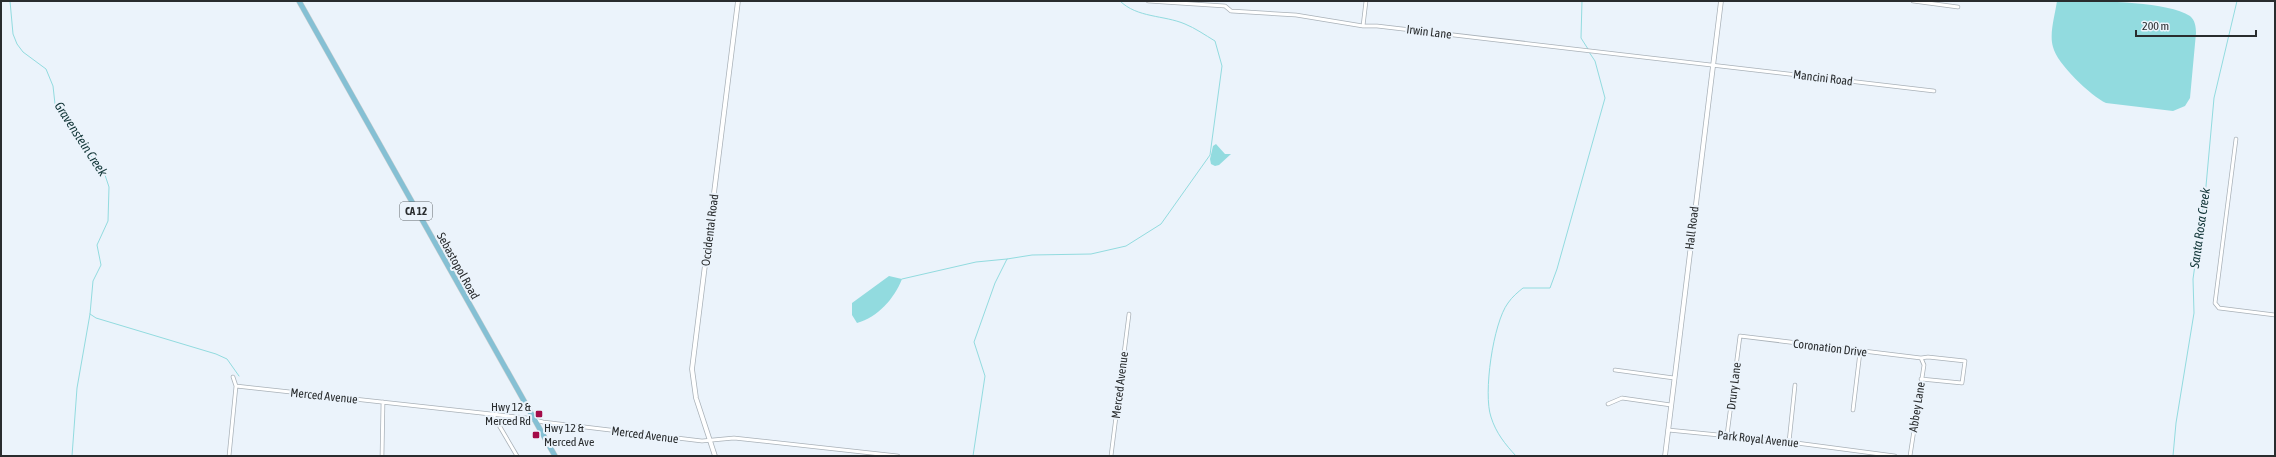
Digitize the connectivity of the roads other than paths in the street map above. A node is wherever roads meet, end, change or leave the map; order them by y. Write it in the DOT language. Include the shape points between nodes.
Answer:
graph roads {
  1 [pos="299,1"];
  2 [pos="738,1"];
  3 [pos="1148,1"];
  4 [pos="1366,1"];
  5 [pos="1721,1"];
  6 [pos="1913,1"];
  7 [pos="1958,6"];
  8 [pos="1363,26"];
  9 [pos="1712,65"];
  10 [pos="1934,91"];
  11 [pos="2236,139"];
  12 [pos="1129,314"];
  13 [pos="2275,315"];
  14 [pos="1740,336"];
  15 [pos="1860,352"];
  16 [pos="1921,358"];
  17 [pos="1615,370"];
  18 [pos="233,377"];
  19 [pos="1674,378"];
  20 [pos="1921,379"];
  21 [pos="1795,385"];
  22 [pos="236,386"];
  23 [pos="383,402"];
  24 [pos="1608,404"];
  25 [pos="1671,405"];
  26 [pos="1853,410"];
  27 [pos="493,415"];
  28 [pos="535,420"];
  29 [pos="1668,430"];
  30 [pos="1727,435"];
  31 [pos="710,441"];
  32 [pos="1789,442"];
  33 [pos="229,456"];
  34 [pos="382,456"];
  35 [pos="517,456"];
  36 [pos="555,456"];
  37 [pos="715,456"];
  38 [pos="898,456"];
  39 [pos="1111,456"];
  40 [pos="1665,456"];
  41 [pos="1895,456"];
  42 [pos="1910,456"];
  1 -- 28 [label="main road, Sebastopol Road / CA 12"];
  2 -- 31 [label="street, Occidental Road" via="693,364 696,398"];
  3 -- 8 [label="street, Irwin Lane" via="1224,6 1232,11 1296,15"];
  4 -- 8 [label="street"];
  5 -- 9 [label="street, Hall Road"];
  6 -- 7 [label="street"];
  8 -- 9 [label="street, Irwin Lane"];
  9 -- 10 [label="street, Mancini Road"];
  9 -- 19 [label="street, Hall Road"];
  11 -- 13 [label="street" via="2215,303 2219,308"];
  12 -- 39 [label="street, Merced Avenue"];
  14 -- 15 [label="street, Coronation Drive"];
  14 -- 30 [label="street, Drury Lane"];
  15 -- 16 [label="street, Coronation Drive"];
  15 -- 26 [label="street"];
  16 -- 20 [label="street, Abbey Lane" via="1924,365"];
  16 -- 20 [label="street, Coronation Drive" via="1928,356 1965,361 1962,383"];
  17 -- 19 [label="street"];
  18 -- 22 [label="street"];
  19 -- 25 [label="street, Hall Road"];
  20 -- 42 [label="street, Abbey Lane"];
  21 -- 32 [label="street"];
  22 -- 23 [label="street, Merced Avenue"];
  22 -- 33 [label="street"];
  23 -- 27 [label="street, Merced Avenue"];
  23 -- 34 [label="street"];
  24 -- 25 [label="street" via="1622,398"];
  25 -- 29 [label="street, Hall Road"];
  27 -- 28 [label="street, Merced Avenue"];
  27 -- 35 [label="street"];
  28 -- 31 [label="street, Merced Avenue"];
  28 -- 36 [label="main road, Sebastopol Road / CA 12"];
  29 -- 30 [label="street, Park Royal Avenue"];
  29 -- 40 [label="street, Hall Road"];
  30 -- 32 [label="street, Park Royal Avenue"];
  31 -- 37 [label="street, Occidental Road"];
  31 -- 38 [label="street, Merced Avenue" via="735,438"];
  32 -- 41 [label="street, Park Royal Avenue"];
}
